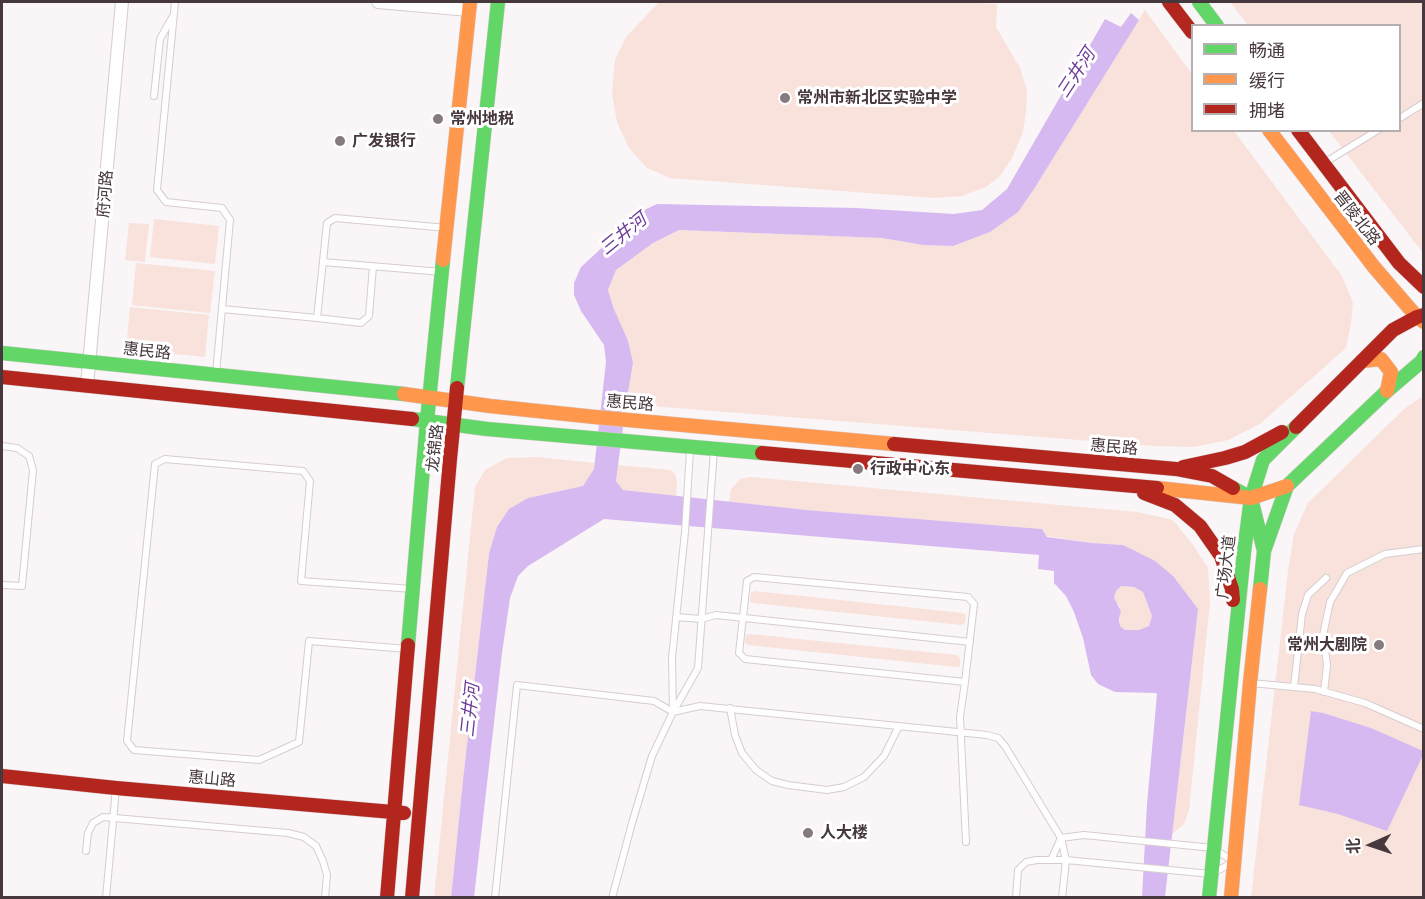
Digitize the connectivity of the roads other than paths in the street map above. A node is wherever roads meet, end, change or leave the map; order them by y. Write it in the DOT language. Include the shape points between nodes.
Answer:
graph roads {
  1 [pos="122,2"];
  2 [pos="175,2"];
  3 [pos="378,2"];
  4 [pos="498,2"];
  5 [pos="1169,2"];
  6 [pos="1199,2"];
  7 [pos="470,6"];
  8 [pos="174,14"];
  9 [pos="1216,24"];
  10 [pos="1191,31"];
  11 [pos="154,96"];
  12 [pos="1424,103"];
  13 [pos="1401,117"];
  14 [pos="1271,132"];
  15 [pos="1299,132"];
  16 [pos="1375,132"];
  17 [pos="1323,164"];
  18 [pos="447,228"];
  19 [pos="322,261"];
  20 [pos="373,266"];
  21 [pos="442,272"];
  22 [pos="1424,286"];
  23 [pos="222,309"];
  24 [pos="317,318"];
  25 [pos="1421,318"];
  26 [pos="2,353"];
  27 [pos="1424,357"];
  28 [pos="1362,361"];
  29 [pos="89,362"];
  30 [pos="216,375"];
  31 [pos="2,377"];
  32 [pos="87,386"];
  33 [pos="1387,391"];
  34 [pos="430,397"];
  35 [pos="456,401"];
  36 [pos="1305,417"];
  37 [pos="427,421"];
  38 [pos="454,425"];
  39 [pos="2,446"];
  40 [pos="690,448"];
  41 [pos="714,450"];
  42 [pos="1176,469"];
  43 [pos="1127,486"];
  44 [pos="1287,486"];
  45 [pos="1251,498"];
  46 [pos="1424,549"];
  47 [pos="1264,551"];
  48 [pos="1326,578"];
  49 [pos="2,585"];
  50 [pos="413,590"];
  51 [pos="676,617"];
  52 [pos="743,618"];
  53 [pos="701,619"];
  54 [pos="1236,623"];
  55 [pos="970,642"];
  56 [pos="408,650"];
  57 [pos="965,682"];
  58 [pos="1250,683"];
  59 [pos="1294,687"];
  60 [pos="1324,692"];
  61 [pos="730,708"];
  62 [pos="673,712"];
  63 [pos="899,726"];
  64 [pos="1424,729"];
  65 [pos="960,732"];
  66 [pos="2,776"];
  67 [pos="116,788"];
  68 [pos="395,812"];
  69 [pos="419,814"];
  70 [pos="114,817"];
  71 [pos="1061,838"];
  72 [pos="966,842"];
  73 [pos="1213,848"];
  74 [pos="86,851"];
  75 [pos="1051,860"];
  76 [pos="1066,860"];
  77 [pos="1234,862"];
  78 [pos="1211,874"];
  79 [pos="106,897"];
  80 [pos="325,897"];
  81 [pos="387,897"];
  82 [pos="412,897"];
  83 [pos="495,897"];
  84 [pos="612,897"];
  85 [pos="1016,897"];
  86 [pos="1062,897"];
  87 [pos="1209,897"];
  88 [pos="1231,897"];
  1 -- 29 [label="street, 府河路"];
  2 -- 8 [label="lane"];
  3 -- 7 [label="street"];
  4 -- 35 [label="street, 龙锦路"];
  5 -- 10 [label="street"];
  6 -- 9 [label="street"];
  7 -- 18 [label="street, 龙锦路"];
  8 -- 11 [label="lane" via="160,39"];
  8 -- 23 [label="lane" via="157,190 166,202 222,208 230,220"];
  12 -- 13 [label="lane"];
  14 -- 25 [label="street, 晋陵北路" via="1374,267"];
  15 -- 17 [label="street, 晋陵北路"];
  16 -- 17 [label="lane"];
  17 -- 22 [label="street, 晋陵北路" via="1399,263"];
  18 -- 19 [label="lane" via="334,218 327,223"];
  18 -- 21 [label="street, 龙锦路"];
  19 -- 20 [label="lane"];
  19 -- 24 [label="lane"];
  20 -- 21 [label="lane"];
  20 -- 24 [label="lane" via="369,316 361,323"];
  21 -- 34 [label="street, 龙锦路"];
  23 -- 24 [label="lane"];
  23 -- 30 [label="lane"];
  25 -- 28 [label="street, 广场大道" via="1393,330"];
  26 -- 29 [label="street, 惠民路"];
  27 -- 33 [label="street"];
  28 -- 33 [label="street" via="1381,359 1391,372"];
  28 -- 36 [label="street, 广场大道"];
  29 -- 30 [label="street, 惠民路"];
  29 -- 32 [label="street, 府河路"];
  30 -- 34 [label="street, 惠民路"];
  31 -- 32 [label="street"];
  32 -- 37 [label="street"];
  33 -- 44 [label="street"];
  34 -- 35 [label="street, 惠民路"];
  34 -- 37 [label="street, 龙锦路"];
  35 -- 38 [label="street, 龙锦路"];
  35 -- 42 [label="street, 惠民路"];
  36 -- 42 [label="street" via="1245,452"];
  36 -- 45 [label="street, 广场大道" via="1263,460"];
  37 -- 38 [label="street"];
  37 -- 50 [label="street, 龙锦路"];
  38 -- 40 [label="street"];
  38 -- 69 [label="street, 龙锦路"];
  39 -- 49 [label="lane" via="17,448 29,456 33,470 22,586"];
  40 -- 41 [label="street"];
  40 -- 51 [label="lane"];
  41 -- 43 [label="street"];
  41 -- 53 [label="lane"];
  42 -- 45 [label="street, 惠民路" via="1212,476"];
  43 -- 45 [label="street"];
  43 -- 54 [label="street" via="1175,505 1200,526 1221,556 1232,589"];
  44 -- 45 [label="street"];
  44 -- 47 [label="street"];
  45 -- 47 [label="street"];
  45 -- 54 [label="street, 广场大道"];
  46 -- 60 [label="lane" via="1385,554 1347,573 1330,603 1323,635 1327,665"];
  47 -- 58 [label="street"];
  48 -- 59 [label="lane" via="1308,595 1302,614"];
  50 -- 56 [label="street, 龙锦路"];
  50 -- 56 [label="lane" via="301,581 310,481 303,471 165,459 155,464 126,741 134,750 259,760 299,742 309,641"];
  51 -- 53 [label="lane"];
  51 -- 62 [label="lane"];
  52 -- 53 [label="lane" via="716,615"];
  52 -- 55 [label="lane"];
  52 -- 55 [label="lane" via="747,581 754,577 968,597 974,604"];
  52 -- 57 [label="lane" via="739,653 745,659"];
  53 -- 62 [label="lane" via="698,668"];
  54 -- 73 [label="street, 广场大道"];
  55 -- 57 [label="lane"];
  56 -- 68 [label="street, 龙锦路"];
  57 -- 65 [label="lane"];
  58 -- 59 [label="lane"];
  58 -- 77 [label="street"];
  59 -- 60 [label="lane"];
  60 -- 64 [label="lane" via="1365,703"];
  61 -- 62 [label="lane" via="700,706"];
  61 -- 63 [label="lane"];
  61 -- 63 [label="lane" via="742,753 756,770 793,786 827,790 864,777 884,756"];
  62 -- 83 [label="lane" via="654,701 517,685"];
  62 -- 84 [label="lane" via="652,756"];
  63 -- 65 [label="lane"];
  65 -- 71 [label="lane" via="998,738"];
  65 -- 72 [label="lane"];
  66 -- 67 [label="street, 惠山路"];
  67 -- 68 [label="street, 惠山路"];
  67 -- 70 [label="lane"];
  68 -- 69 [label="street, 惠山路"];
  68 -- 81 [label="street, 龙锦路"];
  69 -- 82 [label="street, 龙锦路"];
  70 -- 74 [label="lane" via="103,817 93,823"];
  70 -- 79 [label="lane"];
  70 -- 80 [label="lane" via="288,832 304,837 316,846 324,861"];
  71 -- 73 [label="lane" via="1084,835"];
  71 -- 75 [label="lane"];
  71 -- 76 [label="lane"];
  73 -- 77 [label="lane"];
  73 -- 78 [label="street, 广场大道"];
  75 -- 76 [label="lane"];
  75 -- 85 [label="lane" via="1026,862 1018,870"];
  76 -- 78 [label="lane"];
  76 -- 86 [label="lane"];
  77 -- 78 [label="lane"];
  77 -- 88 [label="street"];
  78 -- 87 [label="street, 广场大道"];
}
